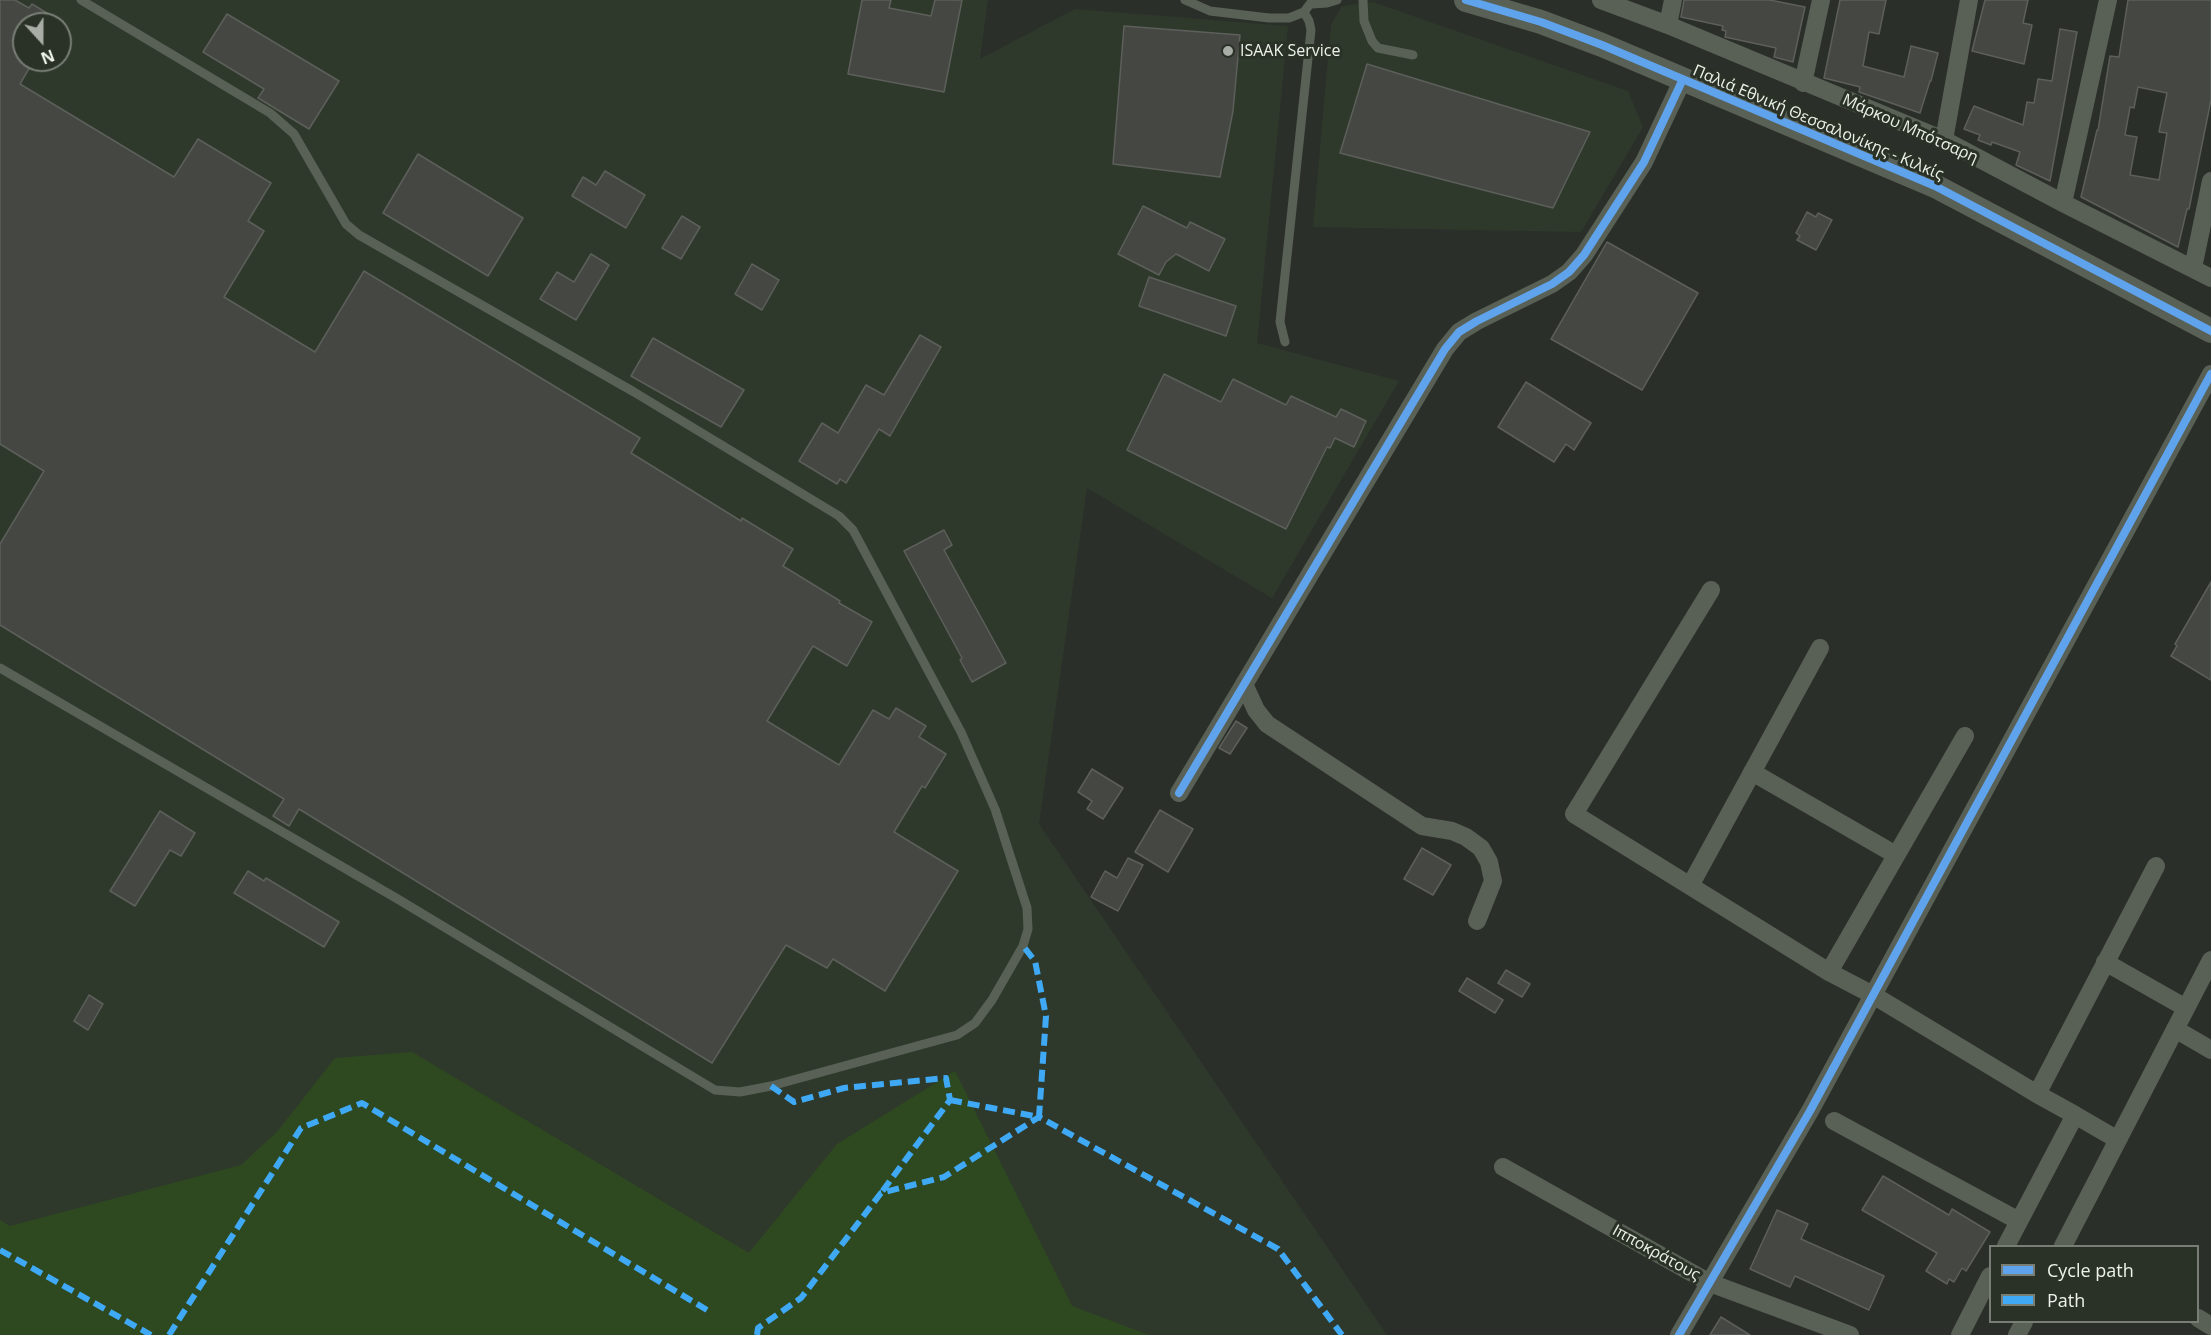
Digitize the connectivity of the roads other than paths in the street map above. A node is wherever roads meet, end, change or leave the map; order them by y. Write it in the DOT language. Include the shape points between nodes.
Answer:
graph roads {
  1 [pos="81,0"];
  2 [pos="1185,0"];
  3 [pos="1337,0"];
  4 [pos="1363,0"];
  5 [pos="1466,0"];
  6 [pos="1601,0"];
  7 [pos="1673,0"];
  8 [pos="1821,0"];
  9 [pos="1970,0"];
  10 [pos="2108,0"];
  11 [pos="1312,2"];
  12 [pos="1304,12"];
  13 [pos="1668,25"];
  14 [pos="1413,55"];
  15 [pos="1683,79"];
  16 [pos="1803,82"];
  17 [pos="1944,140"];
  18 [pos="2211,181"];
  19 [pos="2063,203"];
  20 [pos="2193,268"];
  21 [pos="2211,278"];
  22 [pos="2211,332"];
  23 [pos="1285,342"];
  24 [pos="2211,374"];
  25 [pos="1711,590"];
  26 [pos="1820,648"];
  27 [pos="0,668"];
  28 [pos="1244,684"];
  29 [pos="1965,736"];
  30 [pos="1752,772"];
  31 [pos="1179,793"];
  32 [pos="1896,855"];
  33 [pos="2156,866"];
  34 [pos="1690,886"];
  35 [pos="1477,921"];
  36 [pos="2211,960"];
  37 [pos="2106,962"];
  38 [pos="1829,972"];
  39 [pos="1873,995"];
  40 [pos="2186,1008"];
  41 [pos="2175,1029"];
  42 [pos="2211,1050"];
  43 [pos="2037,1094"];
  44 [pos="2075,1115"];
  45 [pos="1834,1120"];
  46 [pos="2118,1140"];
  47 [pos="1503,1167"];
  48 [pos="2019,1221"];
  49 [pos="2071,1244"];
  50 [pos="2007,1245"];
  51 [pos="1989,1278"];
  52 [pos="1710,1283"];
  53 [pos="1679,1335"];
  54 [pos="1850,1335"];
  55 [pos="1960,1335"];
  1 -- 27 [label="lane" via="270,112 294,134 346,224 359,235 634,392 839,516 853,530 961,732 995,809 1027,908 1028,929 1023,946 992,1000 975,1023 957,1035 771,1086 740,1092 715,1090 396,898"];
  2 -- 12 [label="lane" via="1210,11 1269,18 1289,18"];
  3 -- 11 [label="lane"];
  4 -- 14 [label="lane" via="1364,21 1378,48"];
  5 -- 15 [label="main road, Παλιά Εθνική Θεσσαλονίκης - Κιλκίς" via="1563,30"];
  6 -- 13 [label="street, Μάρκου Μπότσαρη"];
  7 -- 13 [label="street"];
  8 -- 16 [label="street"];
  9 -- 17 [label="street"];
  10 -- 19 [label="street"];
  11 -- 12 [label="lane"];
  12 -- 23 [label="lane" via="1311,30 1280,322"];
  13 -- 16 [label="street, Μάρκου Μπότσαρη"];
  15 -- 22 [label="main road, Παλιά Εθνική Θεσσαλονίκης - Κιλκίς" via="1935,186"];
  15 -- 28 [label="street" via="1644,162 1584,255 1552,284 1459,332 1445,349"];
  16 -- 17 [label="street, Μάρκου Μπότσαρη"];
  17 -- 19 [label="street, Μάρκου Μπότσαρη"];
  18 -- 20 [label="street"];
  19 -- 20 [label="street, Μάρκου Μπότσαρη"];
  20 -- 21 [label="street, Μάρκου Μπότσαρη"];
  24 -- 39 [label="street"];
  25 -- 34 [label="street" via="1574,814"];
  26 -- 30 [label="street"];
  28 -- 31 [label="street"];
  28 -- 35 [label="street" via="1267,724 1422,826 1452,831 1481,848 1490,862 1493,881"];
  29 -- 32 [label="street"];
  30 -- 32 [label="street"];
  30 -- 34 [label="street"];
  32 -- 38 [label="street"];
  33 -- 37 [label="street"];
  34 -- 38 [label="street"];
  36 -- 40 [label="street"];
  37 -- 40 [label="street"];
  37 -- 43 [label="street"];
  38 -- 39 [label="street"];
  39 -- 43 [label="street"];
  39 -- 52 [label="street"];
  40 -- 41 [label="street"];
  41 -- 42 [label="street"];
  41 -- 46 [label="street"];
  43 -- 44 [label="street"];
  44 -- 46 [label="street"];
  44 -- 48 [label="street"];
  45 -- 48 [label="street"];
  46 -- 49 [label="street"];
  47 -- 52 [label="street, Ιπποκράτους"];
  48 -- 50 [label="street"];
  51 -- 55 [label="street"];
  52 -- 53 [label="street"];
  52 -- 54 [label="street, Ιπποκράτους"];
}
